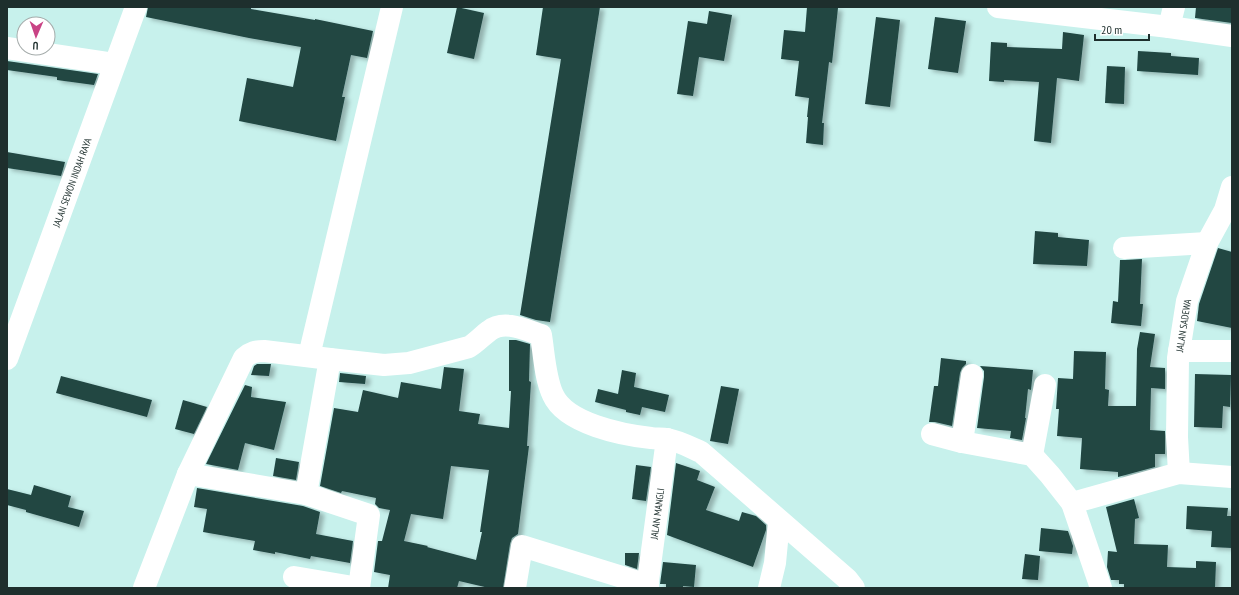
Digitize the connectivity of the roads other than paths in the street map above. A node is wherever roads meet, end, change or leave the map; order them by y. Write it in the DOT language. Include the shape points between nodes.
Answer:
graph roads {
  1 [pos="136,7"];
  2 [pos="392,7"];
  3 [pos="998,7"];
  4 [pos="1032,9"];
  5 [pos="1171,17"];
  6 [pos="1232,36"];
  7 [pos="7,48"];
  8 [pos="114,64"];
  9 [pos="1232,187"];
  10 [pos="1207,243"];
  11 [pos="1124,248"];
  12 [pos="1179,351"];
  13 [pos="1232,351"];
  14 [pos="309,356"];
  15 [pos="7,359"];
  16 [pos="330,359"];
  17 [pos="972,375"];
  18 [pos="1045,385"];
  19 [pos="932,434"];
  20 [pos="667,439"];
  21 [pos="962,442"];
  22 [pos="1032,456"];
  23 [pos="1179,473"];
  24 [pos="188,474"];
  25 [pos="1232,477"];
  26 [pos="306,494"];
  27 [pos="1072,503"];
  28 [pos="779,521"];
  29 [pos="294,577"];
  30 [pos="647,586"];
  31 [pos="144,588"];
  32 [pos="359,588"];
  33 [pos="515,588"];
  34 [pos="769,588"];
  35 [pos="854,588"];
  36 [pos="1101,588"];
  1 -- 8 [label="street, JALAN SEWON INDAH RAYA"];
  2 -- 14 [label="street"];
  3 -- 4 [label="street"];
  4 -- 5 [label="street"];
  5 -- 6 [label="street"];
  7 -- 8 [label="street"];
  8 -- 15 [label="street, JALAN SEWON INDAH RAYA"];
  9 -- 10 [label="street, JALAN SADEWA" via="1225,210"];
  10 -- 11 [label="street"];
  10 -- 12 [label="street, JALAN SADEWA" via="1187,302"];
  12 -- 13 [label="street"];
  12 -- 23 [label="street, JALAN SADEWA"];
  14 -- 16 [label="street"];
  14 -- 24 [label="street" via="256,351 244,358"];
  16 -- 20 [label="street" via="384,364 409,363 475,344 494,328 510,326 542,335 550,384 554,396 564,409 587,424"];
  16 -- 26 [label="street"];
  17 -- 21 [label="street"];
  18 -- 22 [label="street"];
  19 -- 21 [label="street"];
  20 -- 28 [label="street" via="701,452"];
  20 -- 30 [label="street, JALAN MANGLI"];
  21 -- 22 [label="street"];
  22 -- 27 [label="street"];
  23 -- 25 [label="street"];
  23 -- 27 [label="street"];
  24 -- 26 [label="street"];
  24 -- 31 [label="street"];
  26 -- 32 [label="street" via="369,515"];
  27 -- 36 [label="street"];
  28 -- 34 [label="street" via="775,563"];
  28 -- 35 [label="street"];
  29 -- 32 [label="street"];
  30 -- 33 [label="street" via="522,546"];
}
